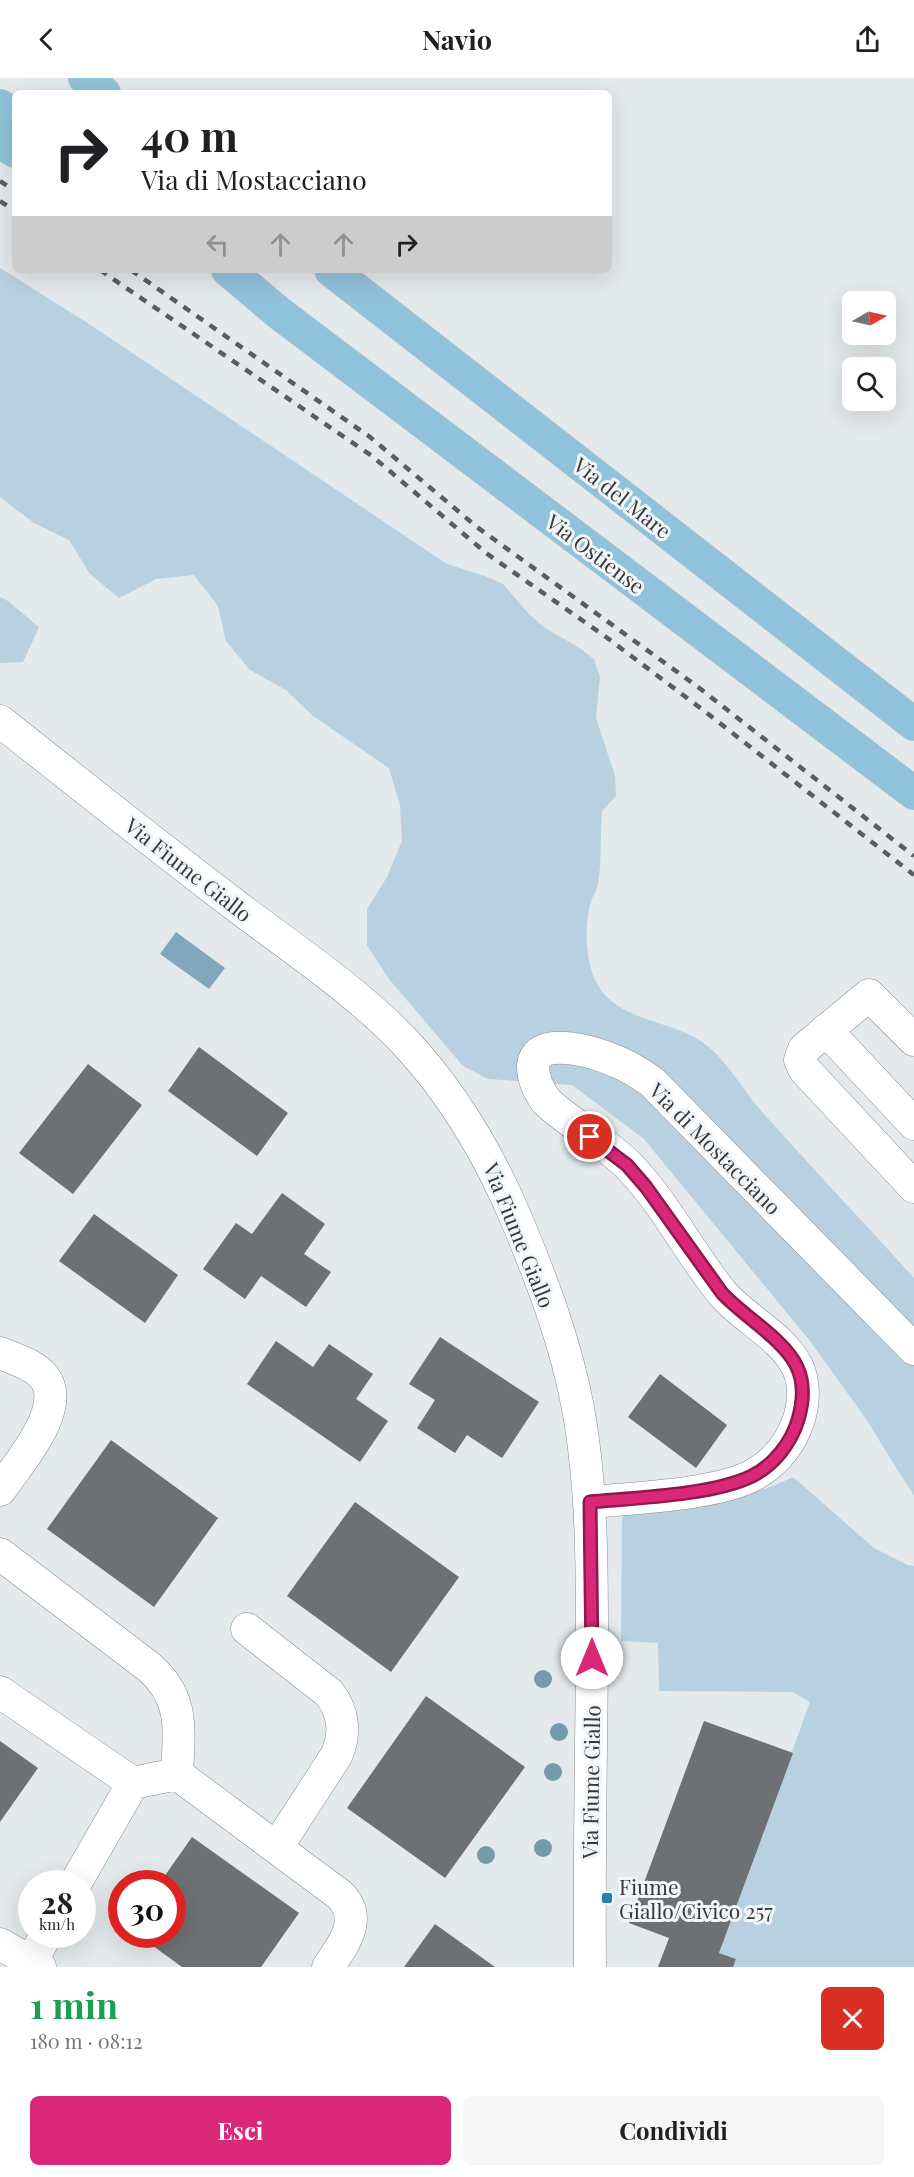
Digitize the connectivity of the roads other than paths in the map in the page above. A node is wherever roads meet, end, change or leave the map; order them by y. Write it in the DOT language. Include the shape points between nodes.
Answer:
graph roads {
  1 [pos="85,78"];
  2 [pos="100,90"];
  3 [pos="208,273"];
  4 [pos="232,273"];
  5 [pos="335,273"];
  6 [pos="279,313"];
  7 [pos="0,722"];
  8 [pos="914,724"];
  9 [pos="914,793"];
  10 [pos="826,1030"];
  11 [pos="914,1040"];
  12 [pos="914,1124"];
  13 [pos="914,1187"];
  14 [pos="914,1349"];
  15 [pos="0,1353"];
  16 [pos="0,1490"];
  17 [pos="590,1502"];
  18 [pos="0,1554"];
  19 [pos="247,1629"];
  20 [pos="0,1692"];
  21 [pos="177,1774"];
  22 [pos="133,1783"];
  23 [pos="277,1847"];
  24 [pos="83,1870"];
  25 [pos="0,1944"];
  26 [pos="41,1948"];
  27 [pos="35,1964"];
  28 [pos="328,1967"];
  29 [pos="590,1967"];
  1 -- 2 [label="main road"];
  3 -- 6 [label="main road, Via Ostiense"];
  4 -- 6 [label="main road, Via Ostiense"];
  5 -- 8 [label="main road, Via del Mare"];
  6 -- 9 [label="main road, Via Ostiense"];
  7 -- 17 [label="street, Via Fiume Giallo" via="360,1001 402,1039 446,1091 494,1167 547,1295 577,1406"];
  10 -- 11 [label="street" via="869,996"];
  10 -- 12 [label="street"];
  10 -- 13 [label="street" via="804,1049 800,1060 804,1069"];
  14 -- 17 [label="street, Via di Mostacciano" via="652,1082 618,1062 590,1052 553,1047 540,1051 533,1070 538,1090 546,1101 627,1165 722,1293 789,1353 803,1390 792,1436 777,1457 753,1475 691,1491"];
  15 -- 16 [label="street" via="39,1372 48,1383 51,1399 45,1423"];
  17 -- 29 [label="street, Via Fiume Giallo"];
  18 -- 21 [label="street" via="161,1679 171,1694 178,1719"];
  19 -- 23 [label="street" via="329,1693 341,1720 342,1742 336,1756"];
  20 -- 22 [label="street"];
  21 -- 22 [label="street"];
  21 -- 23 [label="street"];
  22 -- 24 [label="street"];
  23 -- 28 [label="street" via="340,1895 349,1907 350,1933"];
  25 -- 27 [label="street"];
  26 -- 27 [label="street"];
}
